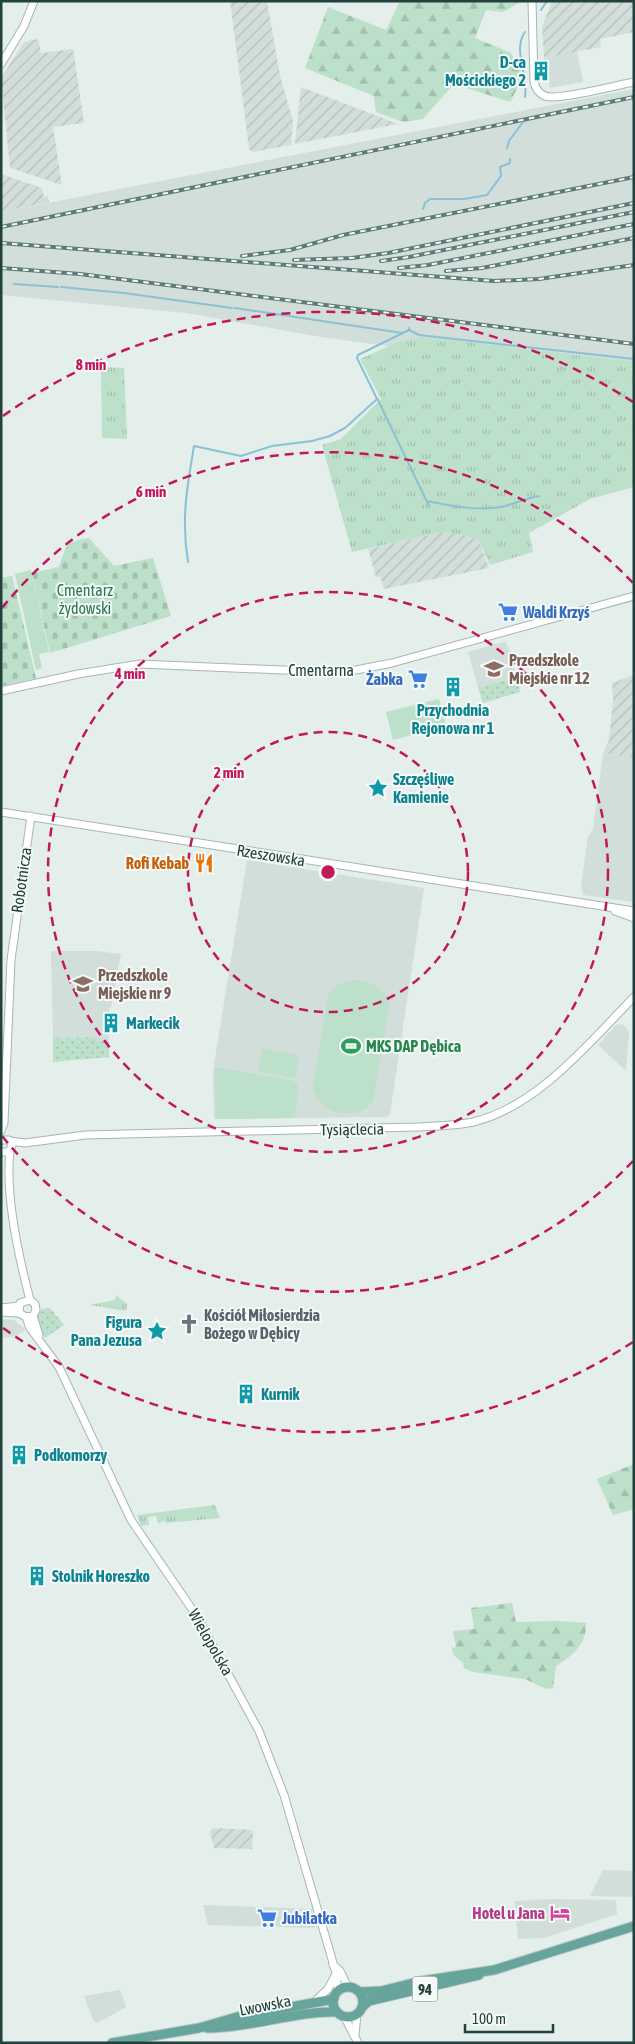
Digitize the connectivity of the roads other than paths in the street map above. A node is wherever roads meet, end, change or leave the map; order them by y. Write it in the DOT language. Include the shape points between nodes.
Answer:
graph roads {
  1 [pos="34,1"];
  2 [pos="532,1"];
  3 [pos="1,64"];
  4 [pos="634,82"];
  5 [pos="634,596"];
  6 [pos="1,691"];
  7 [pos="1,812"];
  8 [pos="31,816"];
  9 [pos="600,906"];
  10 [pos="634,911"];
  11 [pos="634,918"];
  12 [pos="634,997"];
  13 [pos="4,1123"];
  14 [pos="1,1131"];
  15 [pos="7,1140"];
  16 [pos="25,1143"];
  17 [pos="11,1151"];
  18 [pos="1,1153"];
  19 [pos="8,1169"];
  20 [pos="25,1309"];
  21 [pos="1,1310"];
  22 [pos="634,1921"];
  23 [pos="634,1926"];
  24 [pos="614,1931"];
  25 [pos="334,1966"];
  26 [pos="488,1971"];
  27 [pos="336,1973"];
  28 [pos="348,1987"];
  29 [pos="360,1992"];
  30 [pos="336,1995"];
  31 [pos="313,2003"];
  32 [pos="360,2010"];
  33 [pos="341,2014"];
  34 [pos="199,2028"];
  35 [pos="357,2039"];
  36 [pos="112,2043"];
  1 -- 3 [label="street" via="24,26"];
  2 -- 4 [label="street" via="534,81 542,94 556,97"];
  5 -- 6 [label="street, Cmentarna" via="356,670 328,672 140,664"];
  7 -- 8 [label="street, Rzeszowska"];
  8 -- 9 [label="street, Rzeszowska"];
  8 -- 13 [label="street, Robotnicza" via="11,960"];
  9 -- 10 [label="street, Rzeszowska"];
  9 -- 11 [label="street, Rzeszowska"];
  12 -- 16 [label="street, Tysiąclecia" via="535,1093 512,1108 474,1122 451,1126 85,1135"];
  13 -- 14 [label="street, Robotnicza"];
  13 -- 15 [label="street, Robotnicza"];
  15 -- 16 [label="street, Tysiąclecia"];
  15 -- 17 [label="street, Robotnicza"];
  16 -- 17 [label="street, Tysiąclecia"];
  17 -- 18 [label="street"];
  17 -- 19 [label="street"];
  18 -- 19 [label="street"];
  19 -- 20 [label="street"];
  20 -- 21 [label="street"];
  20 -- 25 [label="street, Wielopolska" via="30,1328 59,1367 75,1398 131,1520 196,1615 259,1731 284,1795"];
  22 -- 24 [label="main road, 94"];
  23 -- 24 [label="main road, 94"];
  24 -- 26 [label="main road, 94"];
  25 -- 27 [label="street, Wielopolska"];
  25 -- 28 [label="street, Wielopolska"];
  26 -- 29 [label="main road, 94" via="421,1981 381,1992"];
  26 -- 32 [label="main road, 94" via="469,1979 369,2001"];
  27 -- 30 [label="street, Wielopolska"];
  27 -- 31 [label="street" via="328,1989"];
  28 -- 29 [label="main road, 94"];
  28 -- 30 [label="main road, 94"];
  29 -- 32 [label="main road" via="363,1999"];
  30 -- 31 [label="main road, Lwowska / 94"];
  30 -- 33 [label="main road"];
  31 -- 34 [label="main road, Lwowska / 94" via="237,2017"];
  32 -- 33 [label="main road, 94"];
  32 -- 35 [label="street"];
  33 -- 34 [label="main road, Lwowska / 94" via="312,2012 262,2023"];
  33 -- 35 [label="street"];
  34 -- 36 [label="main road, Lwowska / 94"];
}
